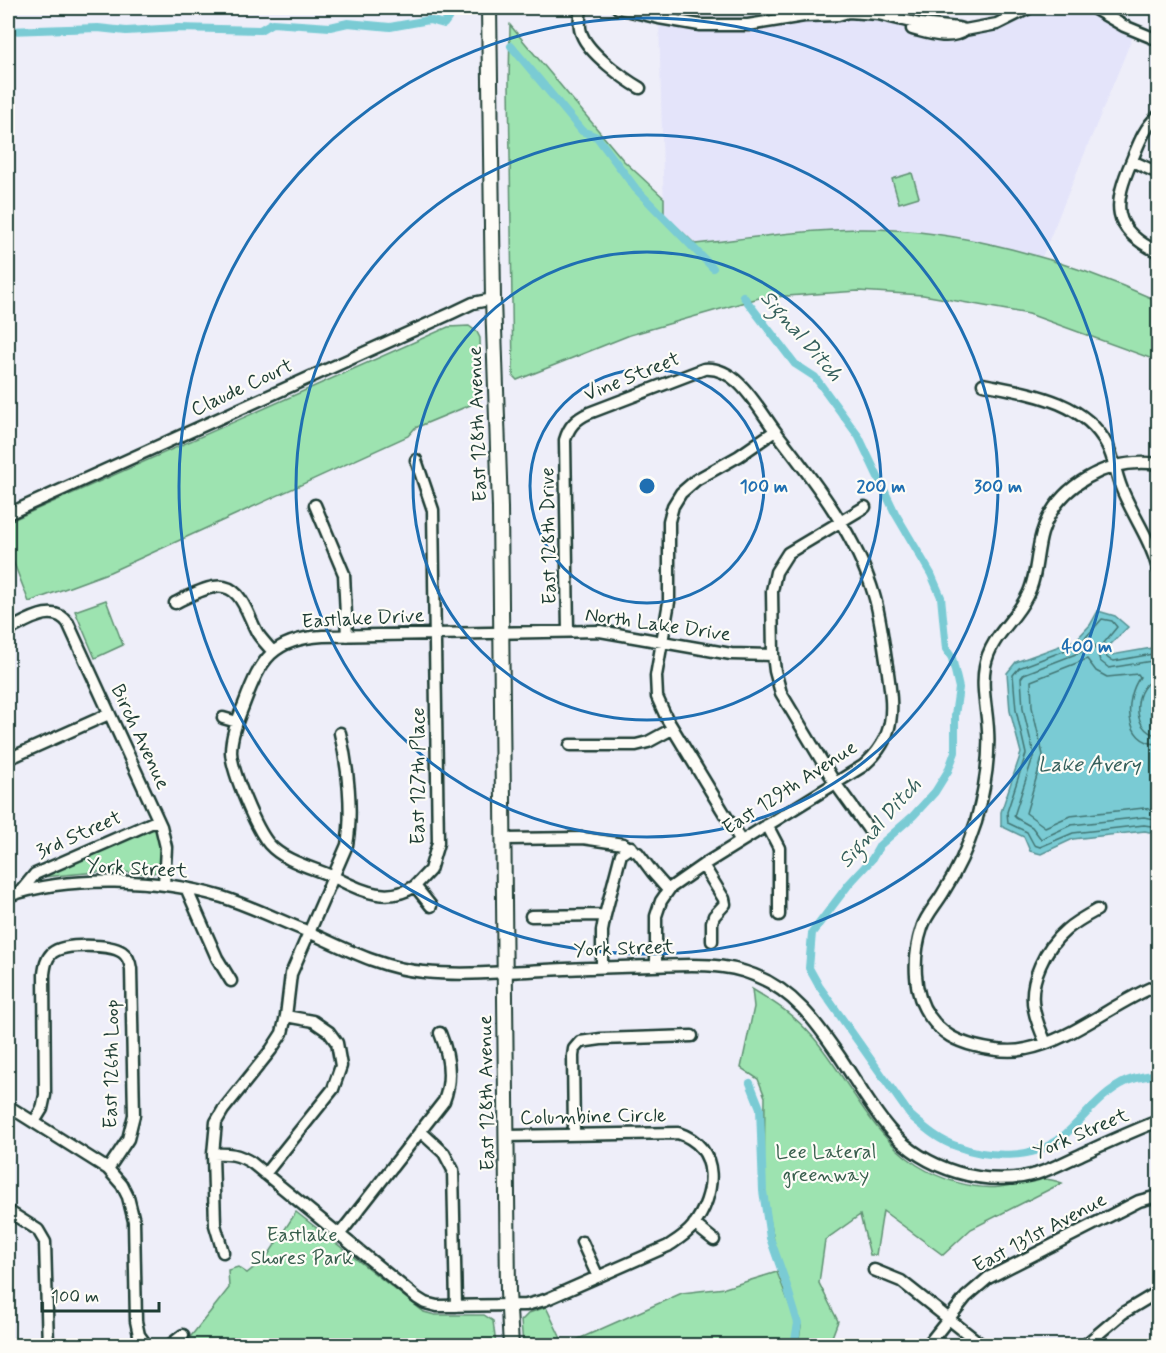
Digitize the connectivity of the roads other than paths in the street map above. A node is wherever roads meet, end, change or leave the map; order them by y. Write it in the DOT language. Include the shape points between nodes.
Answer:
graph roads {
  1 [pos="489,8"];
  2 [pos="581,8"];
  3 [pos="618,8"];
  4 [pos="1029,8"];
  5 [pos="1093,8"];
  6 [pos="641,10"];
  7 [pos="838,11"];
  8 [pos="1158,40"];
  9 [pos="640,88"];
  10 [pos="1158,116"];
  11 [pos="1131,161"];
  12 [pos="1158,173"];
  13 [pos="1158,252"];
  14 [pos="493,299"];
  15 [pos="725,373"];
  16 [pos="983,384"];
  17 [pos="775,431"];
  18 [pos="565,440"];
  19 [pos="416,460"];
  20 [pos="1158,464"];
  21 [pos="1113,465"];
  22 [pos="315,505"];
  23 [pos="865,507"];
  24 [pos="8,514"];
  25 [pos="840,522"];
  26 [pos="1158,569"];
  27 [pos="175,603"];
  28 [pos="8,630"];
  29 [pos="568,631"];
  30 [pos="501,632"];
  31 [pos="436,633"];
  32 [pos="346,636"];
  33 [pos="663,641"];
  34 [pos="273,652"];
  35 [pos="773,655"];
  36 [pos="109,714"];
  37 [pos="223,718"];
  38 [pos="237,722"];
  39 [pos="672,729"];
  40 [pos="340,733"];
  41 [pos="570,745"];
  42 [pos="8,759"];
  43 [pos="835,783"];
  44 [pos="158,820"];
  45 [pos="767,825"];
  46 [pos="869,830"];
  47 [pos="504,839"];
  48 [pos="741,841"];
  49 [pos="631,847"];
  50 [pos="703,865"];
  51 [pos="334,877"];
  52 [pos="164,885"];
  53 [pos="415,886"];
  54 [pos="187,890"];
  55 [pos="668,890"];
  56 [pos="21,891"];
  57 [pos="8,896"];
  58 [pos="431,906"];
  59 [pos="1097,910"];
  60 [pos="605,915"];
  61 [pos="779,915"];
  62 [pos="531,916"];
  63 [pos="308,932"];
  64 [pos="712,941"];
  65 [pos="656,966"];
  66 [pos="602,967"];
  67 [pos="505,972"];
  68 [pos="231,981"];
  69 [pos="1158,985"];
  70 [pos="286,1016"];
  71 [pos="441,1033"];
  72 [pos="692,1036"];
  73 [pos="1046,1043"];
  74 [pos="8,1106"];
  75 [pos="1158,1121"];
  76 [pos="34,1122"];
  77 [pos="420,1131"];
  78 [pos="574,1134"];
  79 [pos="507,1136"];
  80 [pos="213,1154"];
  81 [pos="108,1169"];
  82 [pos="265,1174"];
  83 [pos="1158,1196"];
  84 [pos="8,1211"];
  85 [pos="694,1224"];
  86 [pos="339,1235"];
  87 [pos="714,1240"];
  88 [pos="582,1242"];
  89 [pos="223,1252"];
  90 [pos="874,1270"];
  91 [pos="598,1277"];
  92 [pos="1158,1292"];
  93 [pos="456,1306"];
  94 [pos="508,1306"];
  95 [pos="948,1318"];
  96 [pos="183,1335"];
  97 [pos="48,1346"];
  98 [pos="147,1346"];
  99 [pos="169,1346"];
  100 [pos="511,1346"];
  101 [pos="927,1346"];
  102 [pos="983,1346"];
  103 [pos="1084,1346"];
  1 -- 14 [label="main road, East 128th Avenue"];
  2 -- 9 [label="street" via="584,41 621,77"];
  3 -- 6 [label="street"];
  4 -- 7 [label="street" via="997,24 965,30"];
  5 -- 8 [label="street"];
  6 -- 7 [label="street" via="678,22 731,26"];
  10 -- 11 [label="street" via="1143,135"];
  11 -- 12 [label="street"];
  11 -- 13 [label="street" via="1121,186 1120,217 1136,238"];
  14 -- 24 [label="street, Claude Court" via="473,303"];
  14 -- 30 [label="main road, East 128th Avenue"];
  15 -- 17 [label="street, East 129th Avenue" via="739,384"];
  15 -- 18 [label="street, Vine Street" via="698,370 589,413 571,425"];
  16 -- 21 [label="street" via="1030,394 1070,410 1103,439"];
  17 -- 25 [label="street, East 129th Avenue"];
  17 -- 33 [label="street" via="696,480 677,498 669,520 669,602"];
  18 -- 29 [label="street, East 128th Drive"];
  19 -- 31 [label="street, East 127th Place" via="433,510"];
  20 -- 21 [label="street"];
  21 -- 26 [label="street" via="1130,507 1148,537"];
  21 -- 73 [label="street" via="1087,476 1055,507 1036,551 1029,594 990,647 983,684 988,747 982,797 966,850 922,928 918,951 916,982 920,999 927,1014 948,1037 1007,1051"];
  22 -- 32 [label="street" via="344,574"];
  23 -- 25 [label="street"];
  25 -- 35 [label="street" via="797,547 776,572 772,591"];
  25 -- 43 [label="street, East 129th Avenue" via="874,595 893,712 880,749 863,766"];
  27 -- 34 [label="street" via="208,588 228,588 239,597 258,634"];
  28 -- 36 [label="street, Birch Avenue" via="42,615 62,615"];
  29 -- 30 [label="street, North Lake Drive"];
  29 -- 33 [label="street, North Lake Drive"];
  30 -- 31 [label="street, Eastlake Drive"];
  30 -- 47 [label="main road, East 128th Avenue"];
  31 -- 32 [label="street, Eastlake Drive"];
  31 -- 53 [label="street, East 127th Place" via="438,843 430,870"];
  32 -- 34 [label="street, Eastlake Drive" via="299,638"];
  33 -- 35 [label="street, North Lake Drive" via="732,654"];
  33 -- 39 [label="street" via="656,676 657,697"];
  34 -- 38 [label="street, Eastlake Drive" via="254,677"];
  35 -- 43 [label="street" via="781,693"];
  36 -- 42 [label="street"];
  36 -- 44 [label="street, Birch Avenue"];
  37 -- 38 [label="street"];
  38 -- 51 [label="street, Eastlake Drive" via="232,738 233,767 265,839 283,855"];
  39 -- 41 [label="street" via="636,745"];
  39 -- 48 [label="street"];
  40 -- 51 [label="street" via="348,770 349,834"];
  43 -- 45 [label="street, East 129th Avenue"];
  43 -- 46 [label="street"];
  44 -- 52 [label="street, Birch Avenue" via="166,847"];
  44 -- 56 [label="street, 3rd Street" via="35,874"];
  45 -- 48 [label="street, East 129th Avenue"];
  45 -- 61 [label="street" via="779,848"];
  47 -- 49 [label="street" via="583,838"];
  47 -- 67 [label="main road, East 128th Avenue"];
  48 -- 50 [label="street, East 129th Avenue"];
  49 -- 55 [label="street"];
  49 -- 60 [label="street" via="621,854"];
  50 -- 55 [label="street, East 129th Avenue"];
  50 -- 64 [label="street" via="725,904 714,916"];
  51 -- 53 [label="street, Eastlake Drive" via="374,894 393,895"];
  51 -- 63 [label="street"];
  52 -- 54 [label="street, York Street"];
  52 -- 56 [label="street, York Street" via="101,882"];
  53 -- 58 [label="street"];
  54 -- 63 [label="street, York Street" via="246,905"];
  54 -- 68 [label="street"];
  55 -- 65 [label="street" via="656,916"];
  56 -- 57 [label="street, York Street"];
  59 -- 73 [label="street" via="1062,934 1041,964 1033,1003"];
  60 -- 62 [label="street"];
  60 -- 66 [label="street"];
  63 -- 67 [label="street, York Street" via="407,970"];
  63 -- 70 [label="street" via="291,974"];
  65 -- 66 [label="street, York Street"];
  65 -- 75 [label="street, York Street" via="727,967 781,988 811,1016 890,1130 920,1155 956,1172 990,1178 1033,1174"];
  66 -- 67 [label="street, York Street"];
  67 -- 79 [label="main road, East 128th Avenue"];
  69 -- 73 [label="street"];
  70 -- 80 [label="street" via="282,1033 271,1050 219,1116 214,1127"];
  70 -- 82 [label="street" via="313,1022 337,1034 340,1073"];
  71 -- 77 [label="street" via="448,1052 448,1084 444,1101"];
  72 -- 78 [label="street" via="573,1043"];
  74 -- 76 [label="street"];
  76 -- 81 [label="street"];
  76 -- 81 [label="street, East 126th Loop" via="45,1095 47,961 57,950 67,947 106,947 130,952 134,1115 128,1139"];
  77 -- 86 [label="street"];
  77 -- 93 [label="street" via="444,1153 453,1170"];
  78 -- 79 [label="street, Columbine Circle"];
  78 -- 85 [label="street, Columbine Circle" via="678,1133 704,1143 710,1185 706,1203"];
  79 -- 94 [label="main road, East 128th Avenue"];
  80 -- 82 [label="street, Columbine Circle" via="240,1156"];
  80 -- 89 [label="street" via="215,1225"];
  81 -- 98 [label="street" via="122,1185 132,1208 136,1322"];
  82 -- 86 [label="street, Columbine Circle"];
  83 -- 95 [label="street, East 131st Avenue" via="1139,1201 988,1278"];
  84 -- 97 [label="street" via="38,1230 45,1242"];
  85 -- 87 [label="street"];
  85 -- 91 [label="street, Columbine Circle" via="668,1246"];
  86 -- 93 [label="street, Columbine Circle" via="426,1303"];
  88 -- 91 [label="street"];
  90 -- 95 [label="street" via="901,1281"];
  91 -- 94 [label="street, Columbine Circle" via="535,1304"];
  92 -- 103 [label="street" via="1123,1313"];
  93 -- 94 [label="street, Columbine Circle"];
  94 -- 100 [label="main road, East 128th Avenue"];
  95 -- 101 [label="street, East 131st Avenue"];
  95 -- 102 [label="street"];
  96 -- 99 [label="street"];
}
